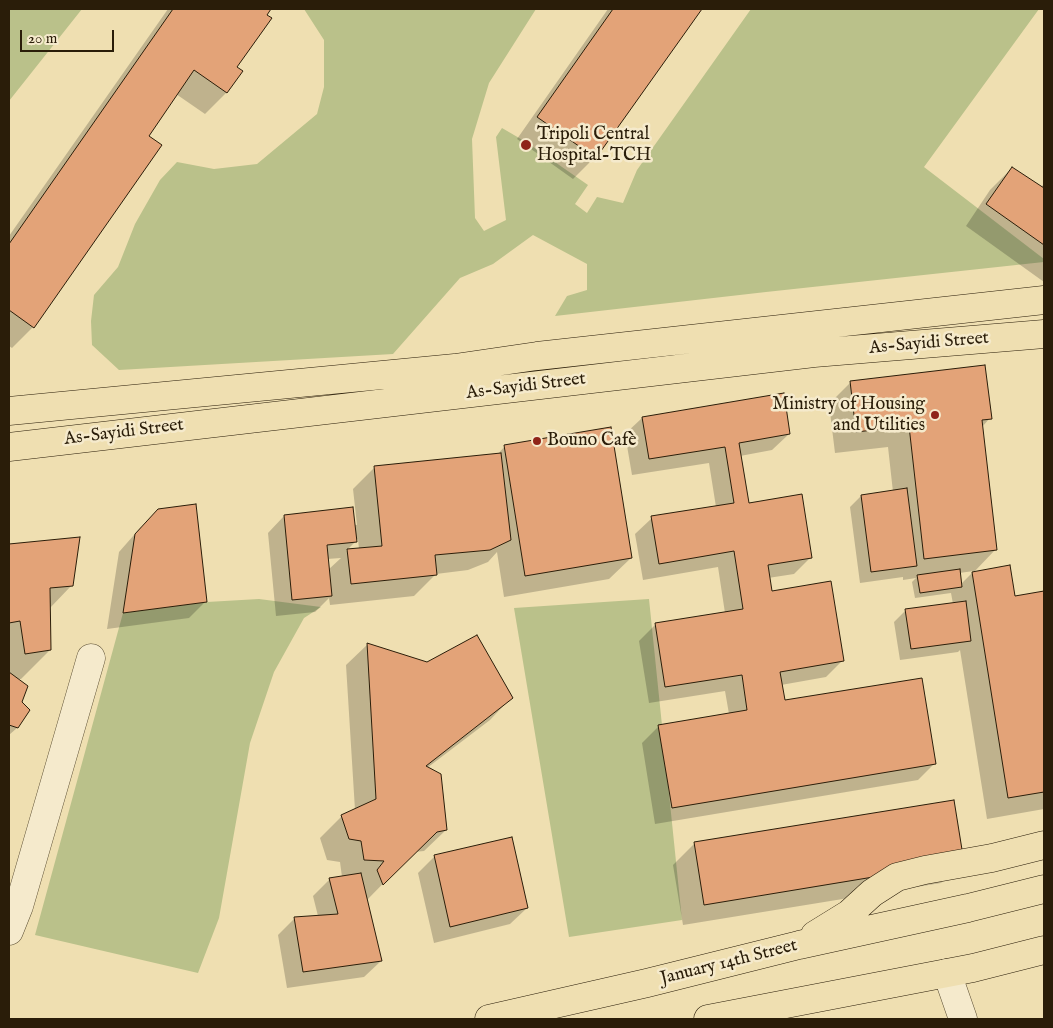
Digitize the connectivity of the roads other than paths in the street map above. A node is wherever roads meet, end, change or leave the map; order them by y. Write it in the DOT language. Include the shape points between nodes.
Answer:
graph roads {
  1 [pos="1044,300"];
  2 [pos="1044,334"];
  3 [pos="9,411"];
  4 [pos="9,447"];
  5 [pos="91,658"];
  6 [pos="1044,845"];
  7 [pos="1044,889"];
  8 [pos="9,932"];
  9 [pos="799,945"];
  10 [pos="1044,950"];
  11 [pos="947,973"];
  12 [pos="489,1019"];
  13 [pos="708,1019"];
  14 [pos="963,1019"];
  1 -- 3 [label="main road, As-Sayidi Street" via="455,368"];
  2 -- 4 [label="main road, As-Sayidi Street" via="814,353"];
  5 -- 8 [label="street"];
  6 -- 9 [label="main road" via="897,877 872,893 849,914"];
  7 -- 9 [label="main road, January 14th Street"];
  9 -- 12 [label="main road, January 14th Street"];
  10 -- 11 [label="main road"];
  11 -- 13 [label="main road"];
  11 -- 14 [label="street"];
}
